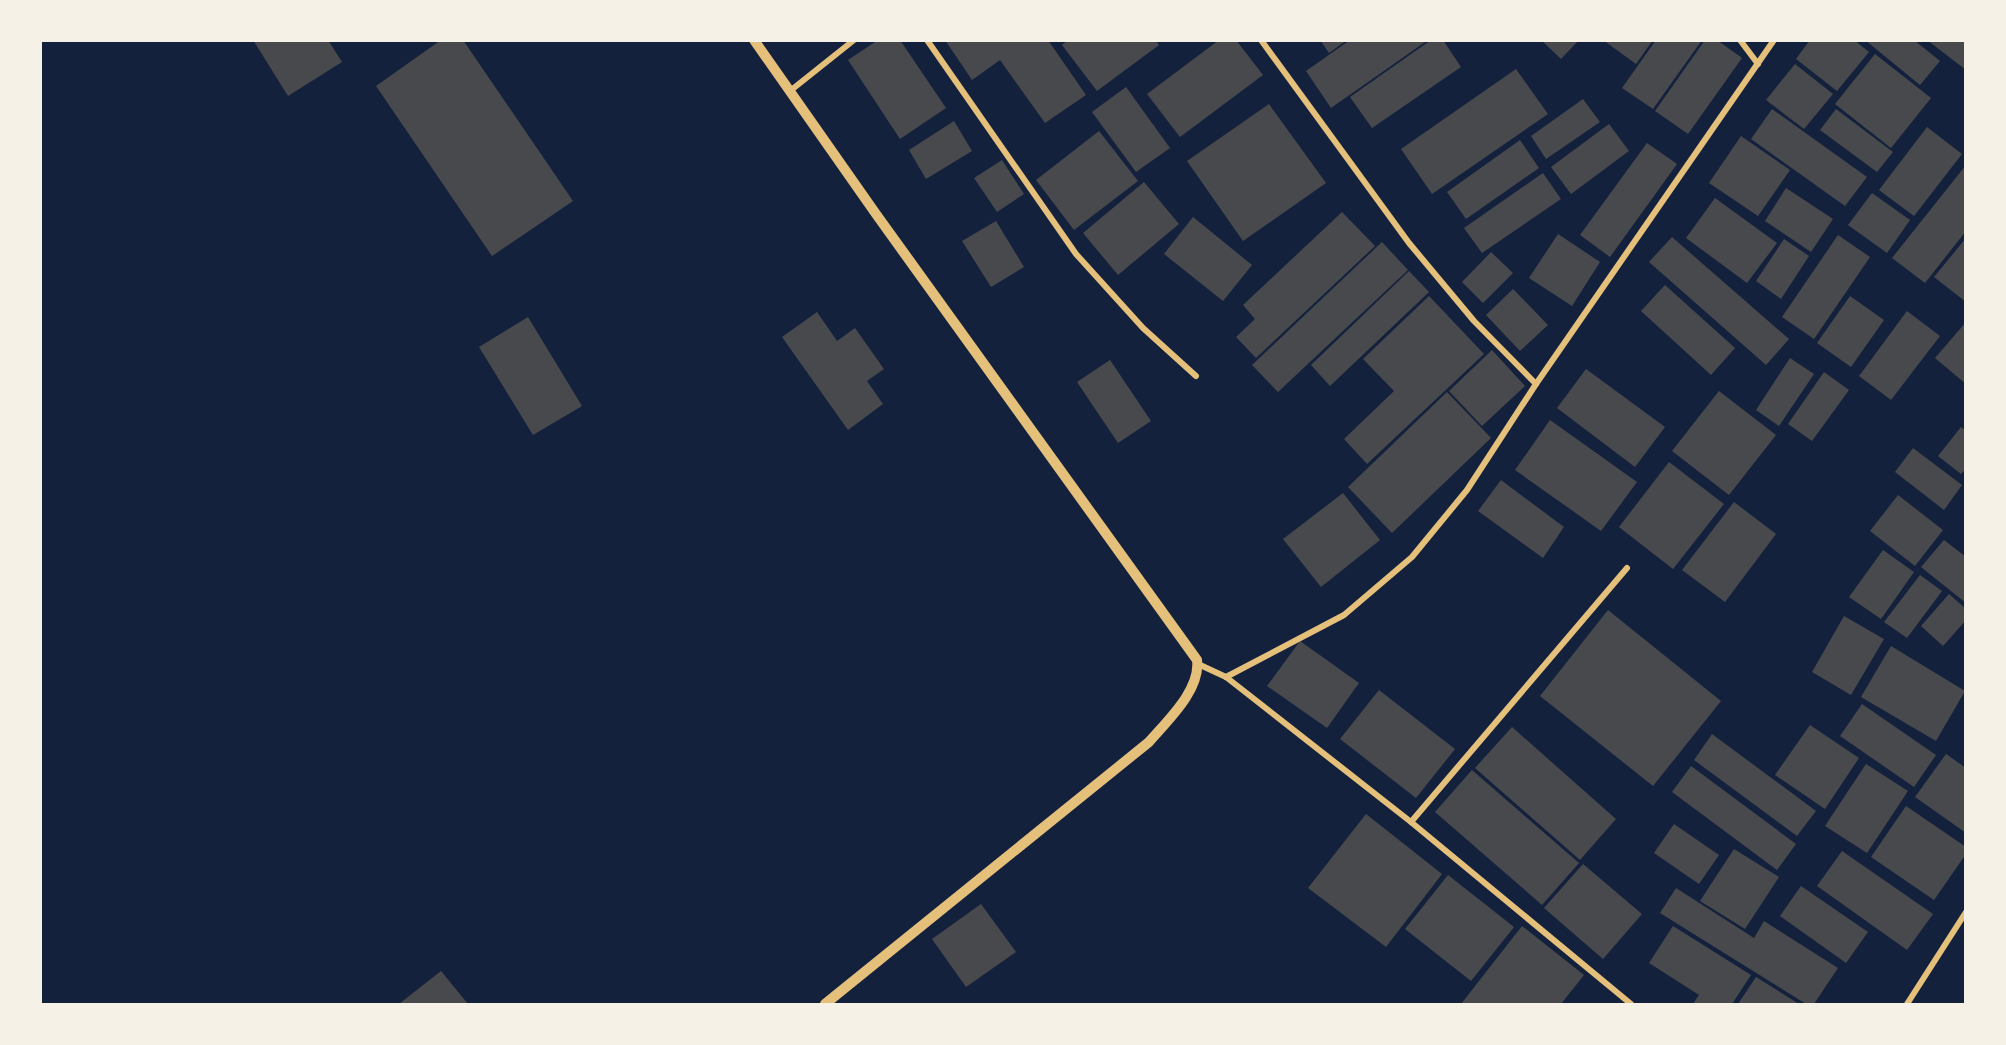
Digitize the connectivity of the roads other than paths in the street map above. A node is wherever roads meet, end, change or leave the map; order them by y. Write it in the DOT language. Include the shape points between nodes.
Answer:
graph roads {
  1 [pos="754,40"];
  2 [pos="854,40"];
  3 [pos="927,40"];
  4 [pos="1261,40"];
  5 [pos="1740,40"];
  6 [pos="1774,40"];
  7 [pos="1758,64"];
  8 [pos="790,91"];
  9 [pos="1196,376"];
  10 [pos="1536,384"];
  11 [pos="1628,568"];
  12 [pos="1198,664"];
  13 [pos="1226,677"];
  14 [pos="1411,822"];
  15 [pos="1965,912"];
  16 [pos="825,1005"];
  17 [pos="1631,1005"];
  18 [pos="1907,1005"];
  1 -- 8 [label="street"];
  2 -- 8 [label="street"];
  3 -- 9 [label="street" via="1076,254 1143,327"];
  4 -- 10 [label="street" via="1408,243 1474,321"];
  5 -- 7 [label="street"];
  6 -- 7 [label="street"];
  7 -- 10 [label="street"];
  8 -- 12 [label="street"];
  10 -- 13 [label="street" via="1467,490 1413,557 1344,615"];
  11 -- 14 [label="street"];
  12 -- 13 [label="street"];
  12 -- 16 [label="street" via="1192,687 1149,742"];
  13 -- 14 [label="street"];
  14 -- 17 [label="street"];
  15 -- 18 [label="street"];
}
